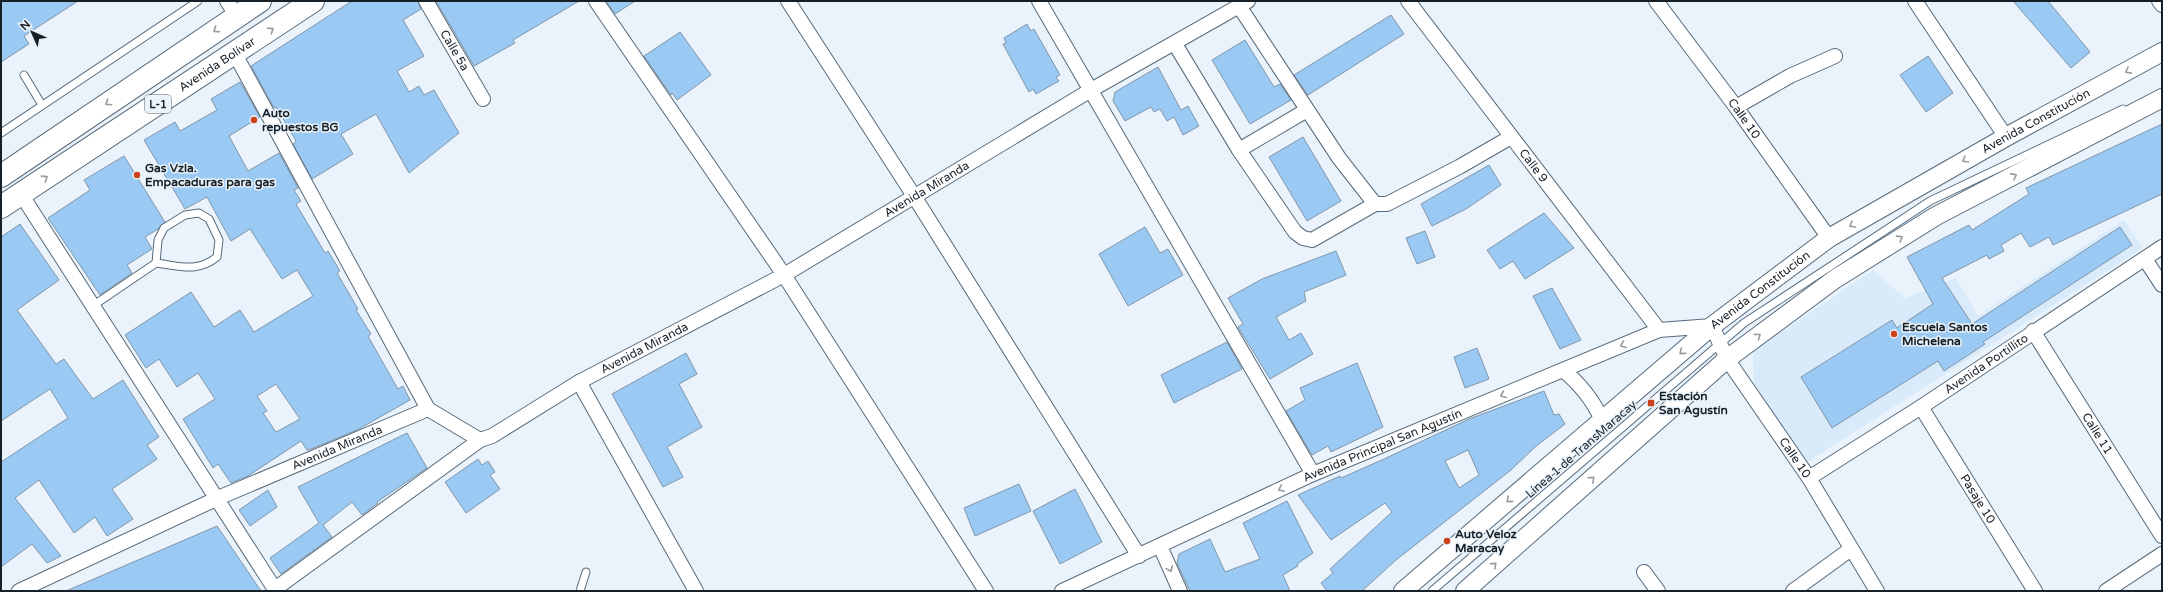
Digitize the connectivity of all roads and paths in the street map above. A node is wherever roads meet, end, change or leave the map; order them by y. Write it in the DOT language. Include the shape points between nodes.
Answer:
graph roads {
  1 [pos="198,1"];
  2 [pos="260,1"];
  3 [pos="314,1"];
  4 [pos="426,1"];
  5 [pos="596,1"];
  6 [pos="788,1"];
  7 [pos="1040,1"];
  8 [pos="1408,1"];
  9 [pos="1656,1"];
  10 [pos="1915,1"];
  11 [pos="2160,1"];
  12 [pos="1244,4"];
  13 [pos="2162,5"];
  14 [pos="232,9"];
  15 [pos="1175,44"];
  16 [pos="2162,52"];
  17 [pos="235,54"];
  18 [pos="1835,56"];
  19 [pos="24,75"];
  20 [pos="1091,90"];
  21 [pos="2162,90"];
  22 [pos="2162,98"];
  23 [pos="483,99"];
  24 [pos="2141,100"];
  25 [pos="42,105"];
  26 [pos="1736,107"];
  27 [pos="2127,107"];
  28 [pos="1307,110"];
  29 [pos="1,133"];
  30 [pos="1510,137"];
  31 [pos="2006,137"];
  32 [pos="1239,150"];
  33 [pos="1,176"];
  34 [pos="21,194"];
  35 [pos="914,196"];
  36 [pos="1375,204"];
  37 [pos="1,207"];
  38 [pos="1829,238"];
  39 [pos="2162,248"];
  40 [pos="2145,258"];
  41 [pos="156,263"];
  42 [pos="784,275"];
  43 [pos="2162,285"];
  44 [pos="94,305"];
  45 [pos="1712,326"];
  46 [pos="1659,330"];
  47 [pos="2033,331"];
  48 [pos="1723,351"];
  49 [pos="1564,370"];
  50 [pos="579,382"];
  51 [pos="1921,406"];
  52 [pos="428,409"];
  53 [pos="1602,420"];
  54 [pos="480,440"];
  55 [pos="1313,474"];
  56 [pos="1808,478"];
  57 [pos="218,498"];
  58 [pos="2162,536"];
  59 [pos="1160,546"];
  60 [pos="1851,549"];
  61 [pos="2162,554"];
  62 [pos="1139,556"];
  63 [pos="586,572"];
  64 [pos="1644,572"];
  65 [pos="1083,587"];
  66 [pos="1474,588"];
  67 [pos="275,590"];
  68 [pos="19,591"];
  69 [pos="580,591"];
  70 [pos="696,591"];
  71 [pos="986,591"];
  72 [pos="1062,591"];
  73 [pos="1180,591"];
  74 [pos="1403,591"];
  75 [pos="1432,591"];
  76 [pos="1658,591"];
  77 [pos="1793,591"];
  78 [pos="1877,591"];
  79 [pos="2035,591"];
  80 [pos="2106,591"];
  1 -- 25 [label="lane"];
  2 -- 14 [label="main road, L-1"];
  17 -- 3 [label="main road, Avenida Bolívar / L-1, one-way"];
  4 -- 23 [label="street, Calle 5a"];
  5 -- 42 [label="street"];
  6 -- 35 [label="street"];
  7 -- 20 [label="street"];
  8 -- 30 [label="street, Calle 9"];
  9 -- 26 [label="street, Calle 10"];
  10 -- 31 [label="street"];
  11 -- 13 [label="street"];
  12 -- 15 [label="street, Avenida Miranda"];
  12 -- 28 [label="street"];
  14 -- 33 [label="main road, L-1, one-way"];
  15 -- 20 [label="street, Avenida Miranda"];
  15 -- 32 [label="street"];
  16 -- 31 [label="street, Avenida Constitución, one-way"];
  34 -- 17 [label="main road, Avenida Bolívar / L-1, one-way"];
  17 -- 52 [label="street"];
  18 -- 26 [label="street" via="1790,76"];
  19 -- 25 [label="lane"];
  20 -- 35 [label="street, Avenida Miranda"];
  20 -- 55 [label="street"];
  21 -- 24 [label="lane"];
  48 -- 22 [label="street, one-way" via="1936,216"];
  25 -- 29 [label="lane"];
  26 -- 38 [label="street, Calle 10"];
  27 -- 48 [label="lane, Línea 1 de TransMaracay" via="1930,201 1744,323"];
  28 -- 32 [label="street"];
  28 -- 36 [label="street" via="1339,158"];
  30 -- 36 [label="street" via="1390,203"];
  30 -- 46 [label="street, Calle 9"];
  31 -- 38 [label="street, Avenida Constitución, one-way"];
  32 -- 36 [label="street" via="1295,232 1303,238 1312,240"];
  34 -- 37 [label="main road, Avenida Bolívar / L-1"];
  34 -- 44 [label="street"];
  35 -- 42 [label="street, Avenida Miranda"];
  35 -- 62 [label="street"];
  38 -- 45 [label="street, Avenida Constitución"];
  39 -- 40 [label="street, Avenida Portillito"];
  40 -- 43 [label="street"];
  40 -- 47 [label="street, Avenida Portillito"];
  41 -- 41 [label="lane" via="192,268 207,264 217,257 219,240 209,219 199,213 185,215 164,228 158,240"];
  41 -- 44 [label="lane"];
  42 -- 50 [label="street, Avenida Miranda"];
  42 -- 71 [label="street"];
  44 -- 57 [label="street"];
  45 -- 46 [label="street, Avenida Principal San Agustín"];
  45 -- 48 [label="street, Calle 10"];
  45 -- 53 [label="street, Avenida Constitución, one-way"];
  46 -- 49 [label="street, Avenida Principal San Agustín, one-way"];
  47 -- 51 [label="street, Avenida Portillito"];
  47 -- 58 [label="street, Calle 11"];
  48 -- 56 [label="street, Calle 10"];
  66 -- 48 [label="street, one-way"];
  48 -- 75 [label="lane, Línea 1 de TransMaracay"];
  49 -- 53 [label="street" via="1596,405"];
  49 -- 55 [label="street, Avenida Principal San Agustín, one-way"];
  50 -- 54 [label="street, Avenida Miranda" via="492,436"];
  50 -- 70 [label="street"];
  51 -- 56 [label="street, Avenida Portillito"];
  51 -- 79 [label="street, Pasaje 10"];
  52 -- 54 [label="street"];
  52 -- 57 [label="street, Avenida Miranda"];
  53 -- 74 [label="street, Avenida Constitución, one-way"];
  54 -- 67 [label="street, Avenida Miranda"];
  55 -- 59 [label="street, Avenida Principal San Agustín, one-way"];
  56 -- 60 [label="street, Calle 10"];
  57 -- 67 [label="street"];
  57 -- 68 [label="street, Avenida Miranda"];
  59 -- 62 [label="street, Avenida Principal San Agustín"];
  59 -- 73 [label="street, one-way"];
  60 -- 77 [label="street"];
  60 -- 78 [label="street, Calle 10"];
  61 -- 80 [label="street"];
  62 -- 65 [label="street, Avenida Principal San Agustín"];
  63 -- 69 [label="lane"];
  64 -- 76 [label="street"];
  65 -- 72 [label="street, Avenida Principal San Agustín"];
}
